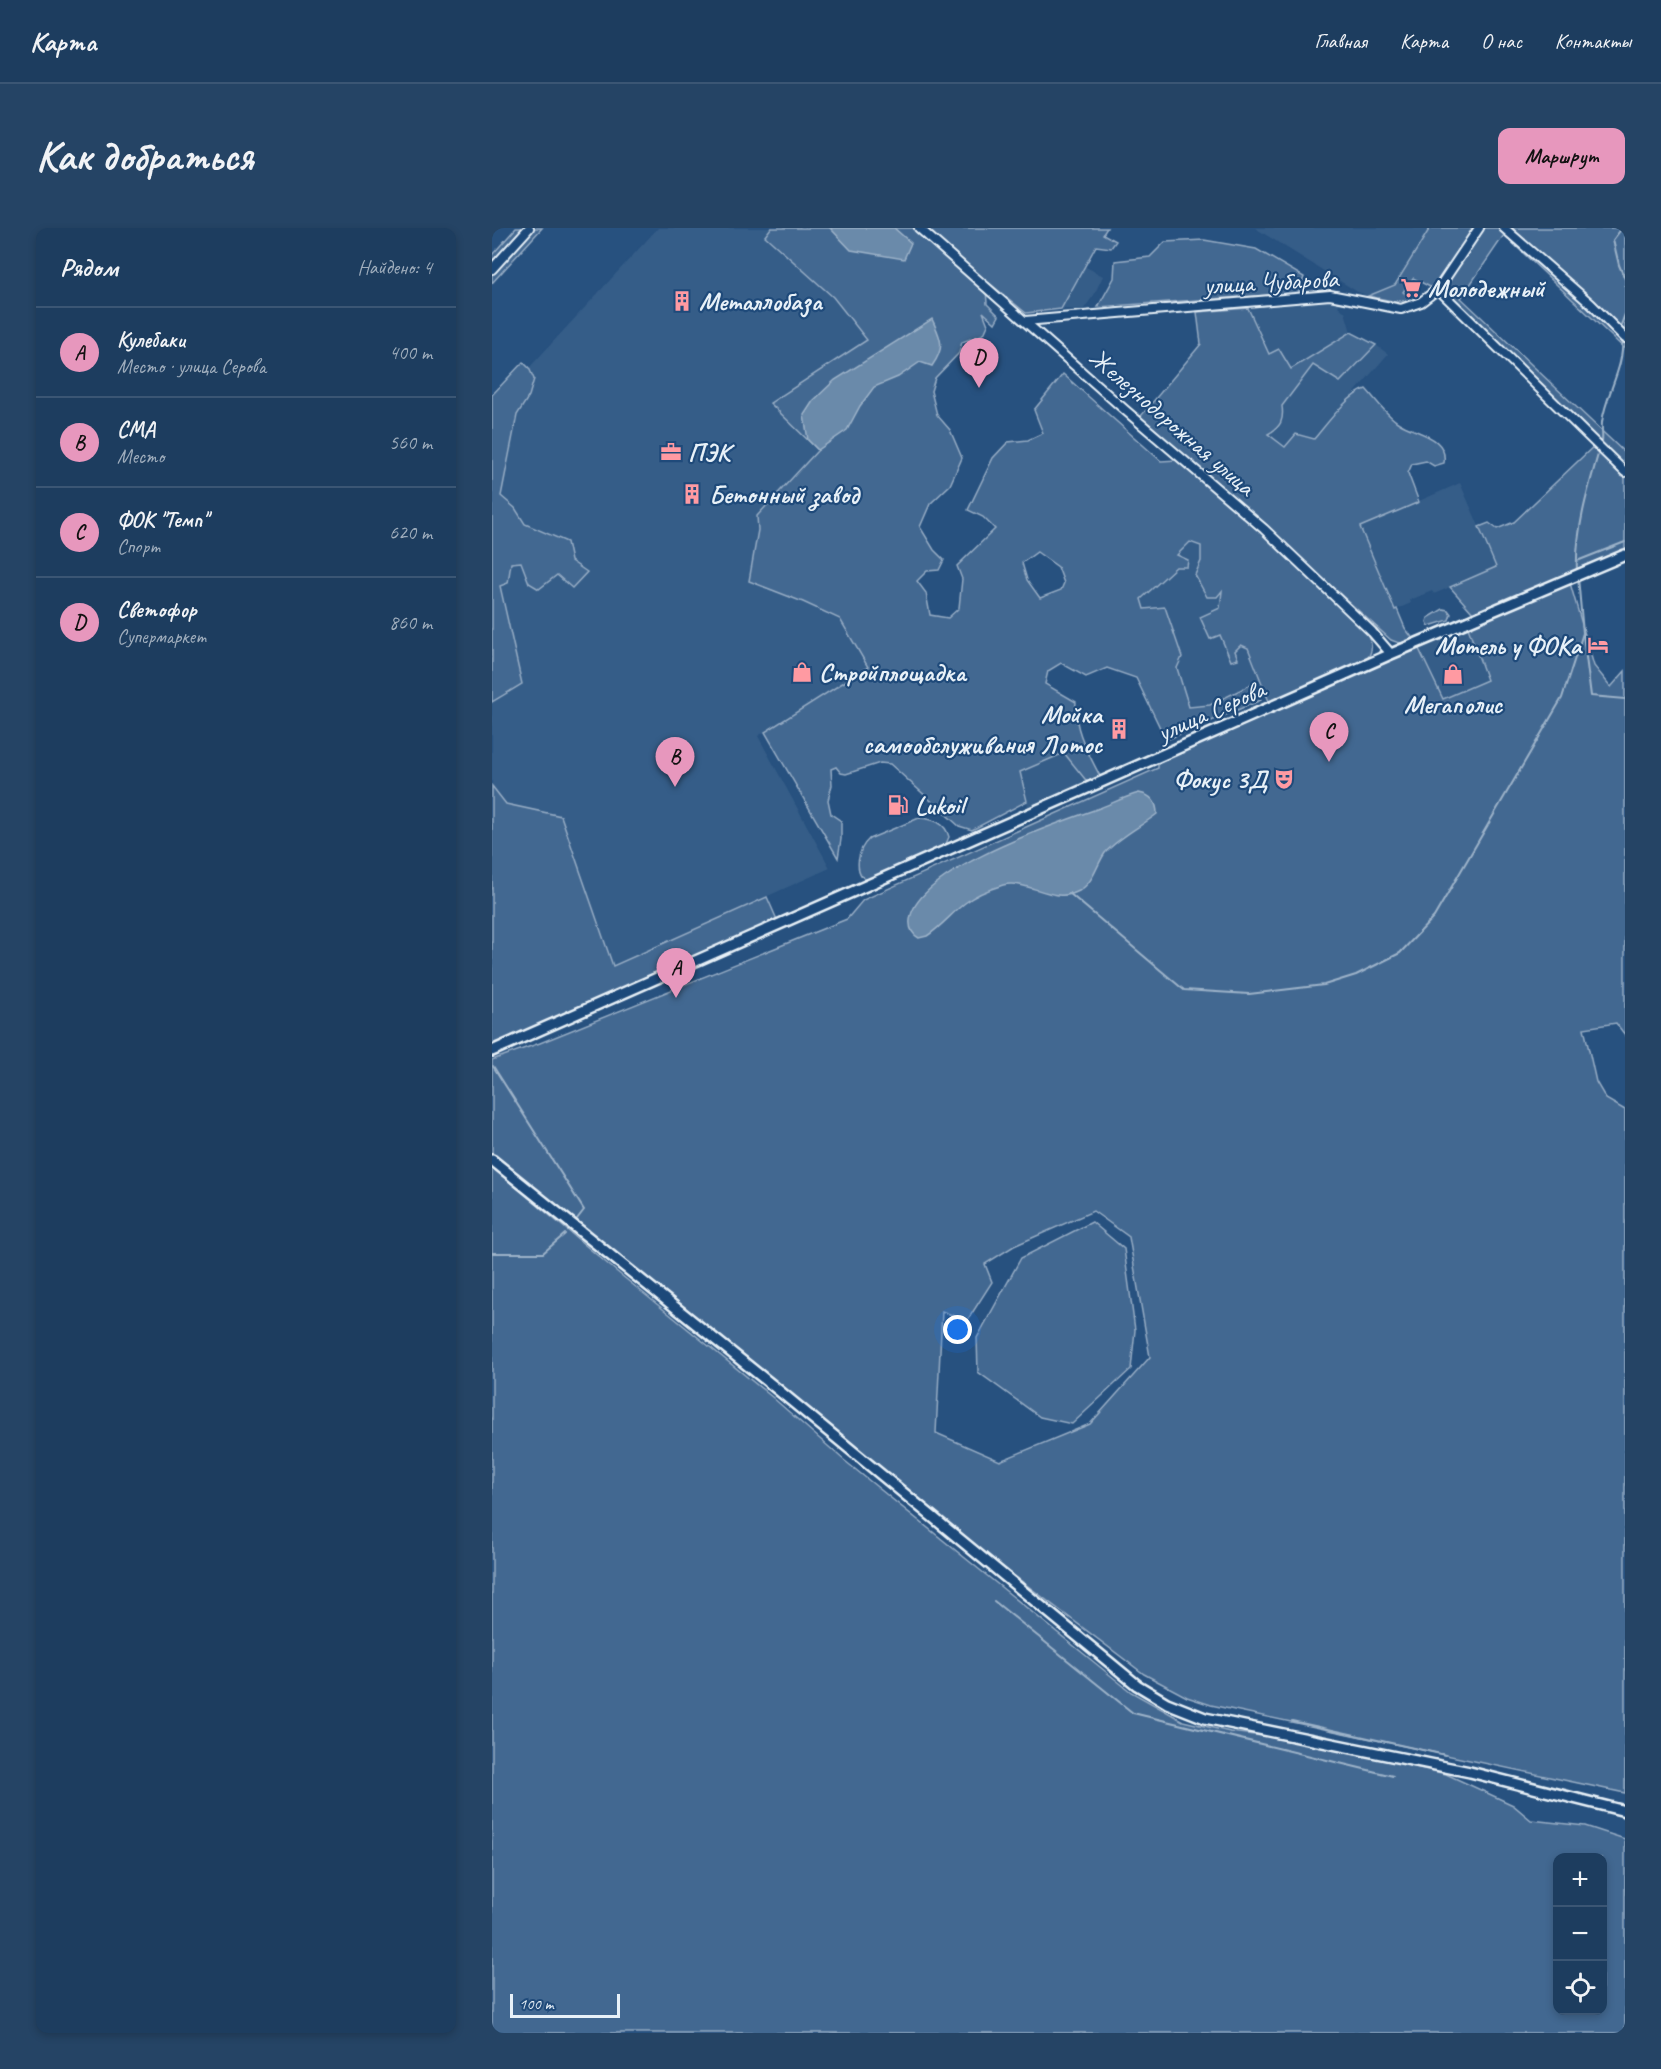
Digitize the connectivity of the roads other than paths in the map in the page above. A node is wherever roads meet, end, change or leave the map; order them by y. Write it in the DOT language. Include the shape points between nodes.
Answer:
graph roads {
  1 [pos="529,228"];
  2 [pos="919,228"];
  3 [pos="1479,228"];
  4 [pos="1504,228"];
  5 [pos="492,269"];
  6 [pos="1438,289"];
  7 [pos="1025,321"];
  8 [pos="1625,338"];
  9 [pos="1625,472"];
  10 [pos="1625,555"];
  11 [pos="1391,654"];
  12 [pos="492,1052"];
  13 [pos="492,1160"];
  14 [pos="1625,1811"];
  1 -- 5 [label="street"];
  2 -- 7 [label="street, Железнодорожная улица"];
  3 -- 6 [label="street, улица Чубарова"];
  4 -- 8 [label="street"];
  6 -- 7 [label="street, улица Чубарова" via="1421,302 1401,309 1330,295"];
  6 -- 9 [label="street"];
  7 -- 11 [label="street, Железнодорожная улица" via="1264,529"];
  10 -- 11 [label="main road, улица Серова"];
  11 -- 12 [label="main road, улица Серова"];
  13 -- 14 [label="main road" via="1144,1690 1205,1718 1470,1772"];
}
